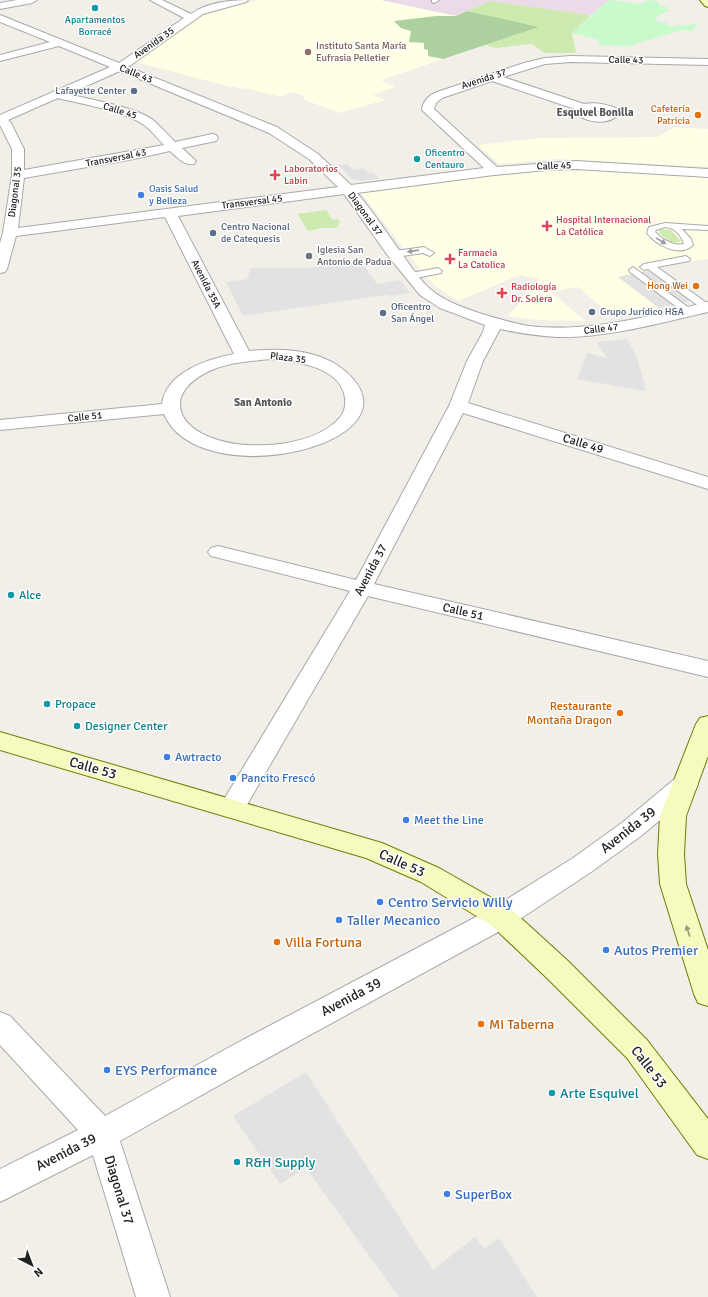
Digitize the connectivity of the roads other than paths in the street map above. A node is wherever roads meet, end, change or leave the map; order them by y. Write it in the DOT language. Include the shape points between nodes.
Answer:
graph roads {
  1 [pos="32,0"];
  2 [pos="155,0"];
  3 [pos="243,0"];
  4 [pos="705,0"];
  5 [pos="708,4"];
  6 [pos="0,6"];
  7 [pos="0,18"];
  8 [pos="191,18"];
  9 [pos="59,43"];
  10 [pos="0,58"];
  11 [pos="545,61"];
  12 [pos="708,62"];
  13 [pos="120,67"];
  14 [pos="492,77"];
  15 [pos="59,95"];
  16 [pos="583,108"];
  17 [pos="0,120"];
  18 [pos="273,130"];
  19 [pos="212,138"];
  20 [pos="173,147"];
  21 [pos="190,160"];
  22 [pos="494,171"];
  23 [pos="708,173"];
  24 [pos="18,176"];
  25 [pos="348,190"];
  26 [pos="169,212"];
  27 [pos="673,226"];
  28 [pos="708,228"];
  29 [pos="10,233"];
  30 [pos="430,253"];
  31 [pos="395,254"];
  32 [pos="686,259"];
  33 [pos="650,266"];
  34 [pos="0,269"];
  35 [pos="438,271"];
  36 [pos="411,276"];
  37 [pos="707,307"];
  38 [pos="689,312"];
  39 [pos="493,324"];
  40 [pos="243,356"];
  41 [pos="458,406"];
  42 [pos="170,408"];
  43 [pos="0,425"];
  44 [pos="708,483"];
  45 [pos="218,552"];
  46 [pos="362,588"];
  47 [pos="708,669"];
  48 [pos="708,724"];
  49 [pos="0,741"];
  50 [pos="686,784"];
  51 [pos="232,808"];
  52 [pos="501,917"];
  53 [pos="708,994"];
  54 [pos="0,1025"];
  55 [pos="102,1134"];
  56 [pos="708,1144"];
  57 [pos="0,1186"];
  58 [pos="152,1297"];
  1 -- 6 [label="street"];
  2 -- 8 [label="street"];
  3 -- 8 [label="street, Avenida 35" via="209,9"];
  4 -- 5 [label="main road"];
  7 -- 9 [label="street, Calle 43"];
  8 -- 13 [label="street, Avenida 35"];
  9 -- 10 [label="street"];
  9 -- 13 [label="street, Calle 43"];
  11 -- 12 [label="street, Calle 43" via="571,59"];
  11 -- 14 [label="street, Avenida 37"];
  13 -- 15 [label="street, Avenida 35"];
  13 -- 18 [label="street, Calle 43"];
  14 -- 16 [label="street"];
  14 -- 22 [label="street, Avenida 37" via="441,94 432,100 428,110"];
  15 -- 17 [label="street, Avenida 35"];
  15 -- 20 [label="street, Calle 45" via="137,116 149,123"];
  17 -- 24 [label="street, Diagonal 35" via="5,123 18,149"];
  18 -- 25 [label="street, Diagonal 37" via="306,150"];
  19 -- 20 [label="street, Transversal 43"];
  20 -- 21 [label="street, Calle 45"];
  20 -- 24 [label="street, Transversal 43"];
  22 -- 23 [label="street, Calle 45" via="576,165"];
  22 -- 25 [label="street, Transversal 45"];
  24 -- 29 [label="street, Diagonal 35"];
  25 -- 26 [label="street, Transversal 45"];
  25 -- 31 [label="street, Diagonal 37"];
  26 -- 29 [label="street, Transversal 45"];
  26 -- 40 [label="street, Avenida 35A"];
  27 -- 28 [label="lane"];
  29 -- 34 [label="street, Diagonal 35"];
  30 -- 31 [label="lane, one-way" via="424,250"];
  31 -- 36 [label="street, Diagonal 37"];
  32 -- 33 [label="lane"];
  33 -- 37 [label="lane"];
  33 -- 38 [label="lane" via="633,270"];
  35 -- 36 [label="lane"];
  36 -- 39 [label="street, Diagonal 37" via="431,296"];
  37 -- 38 [label="street, Calle 47"];
  38 -- 39 [label="street, Calle 47" via="592,331 550,332"];
  39 -- 41 [label="street, Avenida 37" via="475,361"];
  40 -- 42 [label="street, Plaza 35" via="200,369 184,380 174,392"];
  40 -- 42 [label="street, Plaza 35" via="271,354 299,357 323,364 342,375 353,389 355,404 347,420 330,434 305,445 274,450 243,450 214,445 190,435 176,421"];
  41 -- 44 [label="street, Calle 49"];
  41 -- 46 [label="street, Avenida 37"];
  42 -- 43 [label="street, Calle 51"];
  45 -- 46 [label="street, Calle 51"];
  46 -- 47 [label="street, Calle 51"];
  46 -- 51 [label="street, Avenida 37"];
  48 -- 50 [label="main road"];
  49 -- 51 [label="main road, Calle 53"];
  50 -- 52 [label="street, Avenida 39" via="632,829 582,865"];
  53 -- 50 [label="main road, one-way" via="673,884 673,816"];
  51 -- 52 [label="main road, Calle 53" via="373,850 430,875"];
  52 -- 55 [label="street, Avenida 39"];
  52 -- 56 [label="main road, Calle 53" via="637,1049"];
  54 -- 55 [label="street, Diagonal 37"];
  55 -- 57 [label="street, Avenida 39"];
  55 -- 58 [label="street, Diagonal 37"];
}
